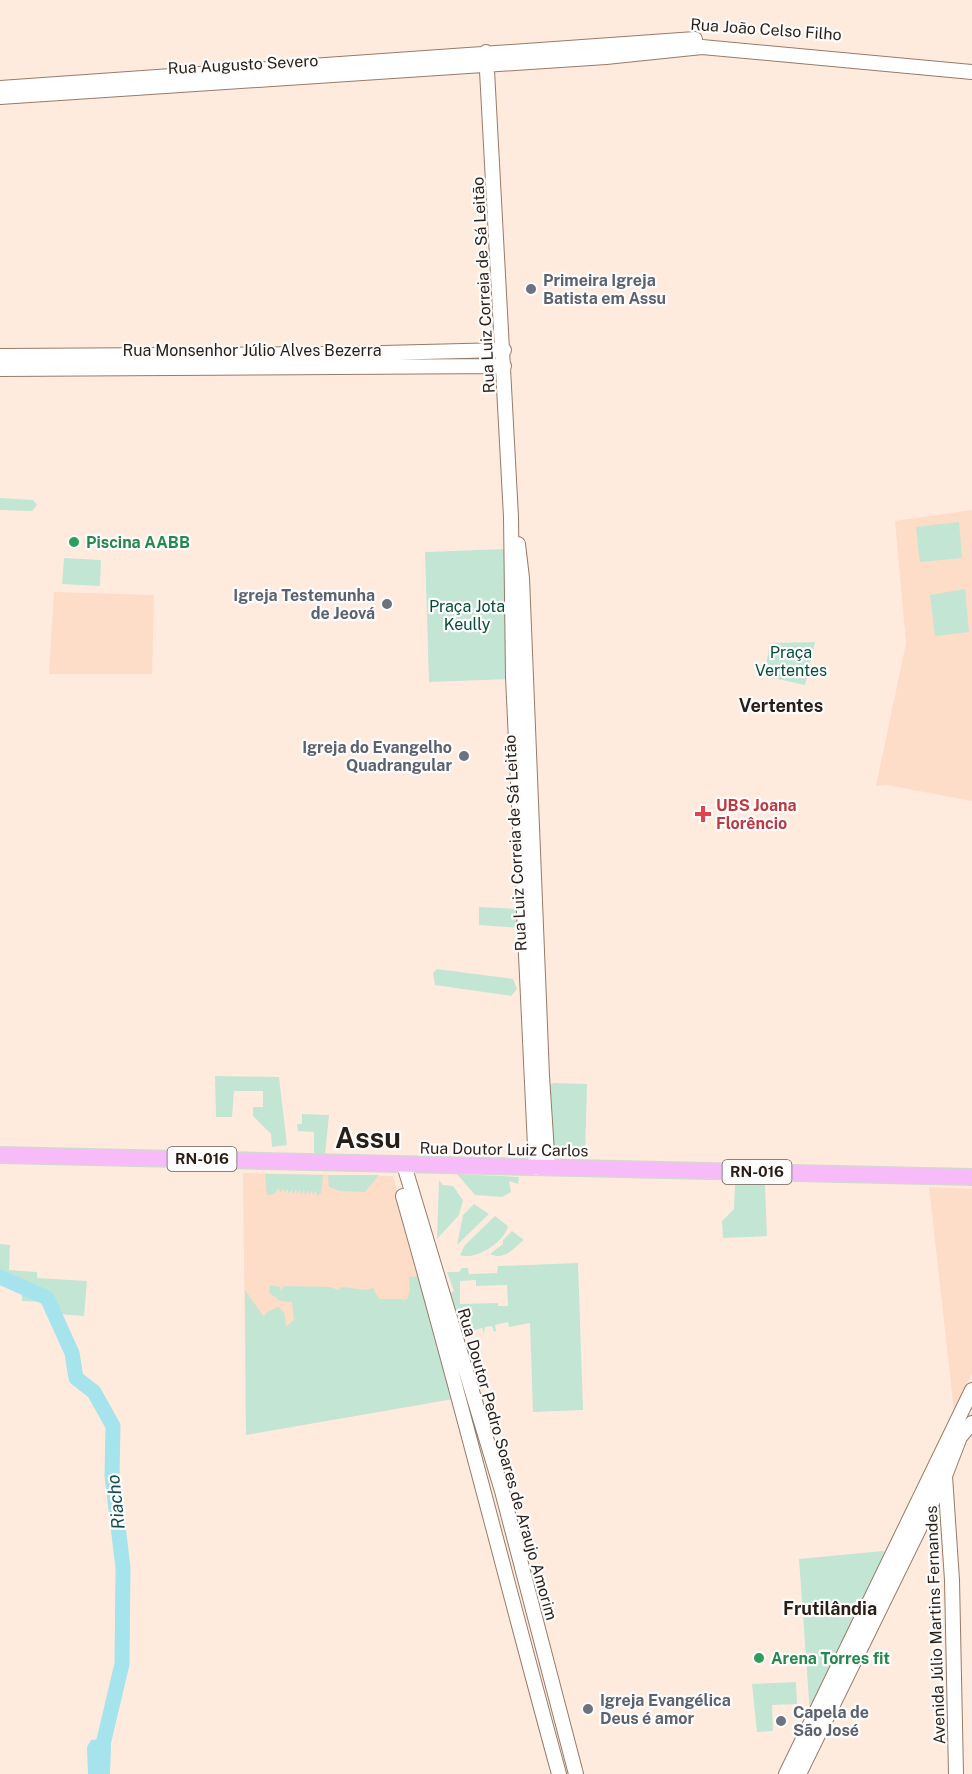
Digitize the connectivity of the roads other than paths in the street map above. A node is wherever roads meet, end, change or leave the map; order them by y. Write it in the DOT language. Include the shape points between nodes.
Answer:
graph roads {
  1 [pos="487,58"];
  2 [pos="972,64"];
  3 [pos="972,72"];
  4 [pos="0,88"];
  5 [pos="35,89"];
  6 [pos="0,97"];
  7 [pos="504,350"];
  8 [pos="0,356"];
  9 [pos="504,366"];
  10 [pos="0,369"];
  11 [pos="0,1155"];
  12 [pos="399,1165"];
  13 [pos="542,1168"];
  14 [pos="972,1177"];
  15 [pos="972,1390"];
  16 [pos="972,1423"];
  17 [pos="945,1476"];
  18 [pos="510,1526"];
  19 [pos="495,1530"];
  20 [pos="857,1641"];
  21 [pos="559,1774"];
  22 [pos="576,1774"];
  23 [pos="786,1774"];
  24 [pos="799,1774"];
  25 [pos="956,1774"];
  1 -- 2 [label="street, Rua João Celso Filho" via="699,39"];
  1 -- 3 [label="street, Rua João Celso Filho" via="606,57 702,47"];
  1 -- 5 [label="street, Rua Augusto Severo"];
  1 -- 7 [label="street, Rua Luiz Correia de Sá Leitão"];
  4 -- 5 [label="street, Rua Augusto Severo"];
  5 -- 6 [label="street, Rua Augusto Severo"];
  7 -- 8 [label="street, Rua Monsenhor Júlio Alves Bezerra"];
  7 -- 9 [label="street, Rua Luiz Correia de Sá Leitão"];
  9 -- 10 [label="street, Rua Monsenhor Júlio Alves Bezerra"];
  9 -- 13 [label="street, Rua Luiz Correia de Sá Leitão" via="511,517 522,578"];
  11 -- 12 [label="main road, Rua Doutor Luiz Carlos / RN-016"];
  12 -- 13 [label="main road, Rua Doutor Luiz Carlos / RN-016"];
  12 -- 18 [label="street, Rua Doutor Pedro Soares de Araujo Amorim" via="483,1425"];
  12 -- 19 [label="street, Rua Doutor Pedro Soares de Araujo Amorim"];
  13 -- 14 [label="main road, Rua Doutor Luiz Carlos / RN-016"];
  15 -- 20 [label="street"];
  16 -- 17 [label="street" via="960,1437"];
  17 -- 20 [label="street"];
  17 -- 25 [label="street, Avenida Júlio Martins Fernandes"];
  18 -- 19 [label="street"];
  18 -- 22 [label="street, Rua Doutor Pedro Soares de Araujo Amorim"];
  19 -- 21 [label="street, Rua Doutor Pedro Soares de Araujo Amorim"];
  20 -- 23 [label="street"];
  20 -- 24 [label="street"];
}
